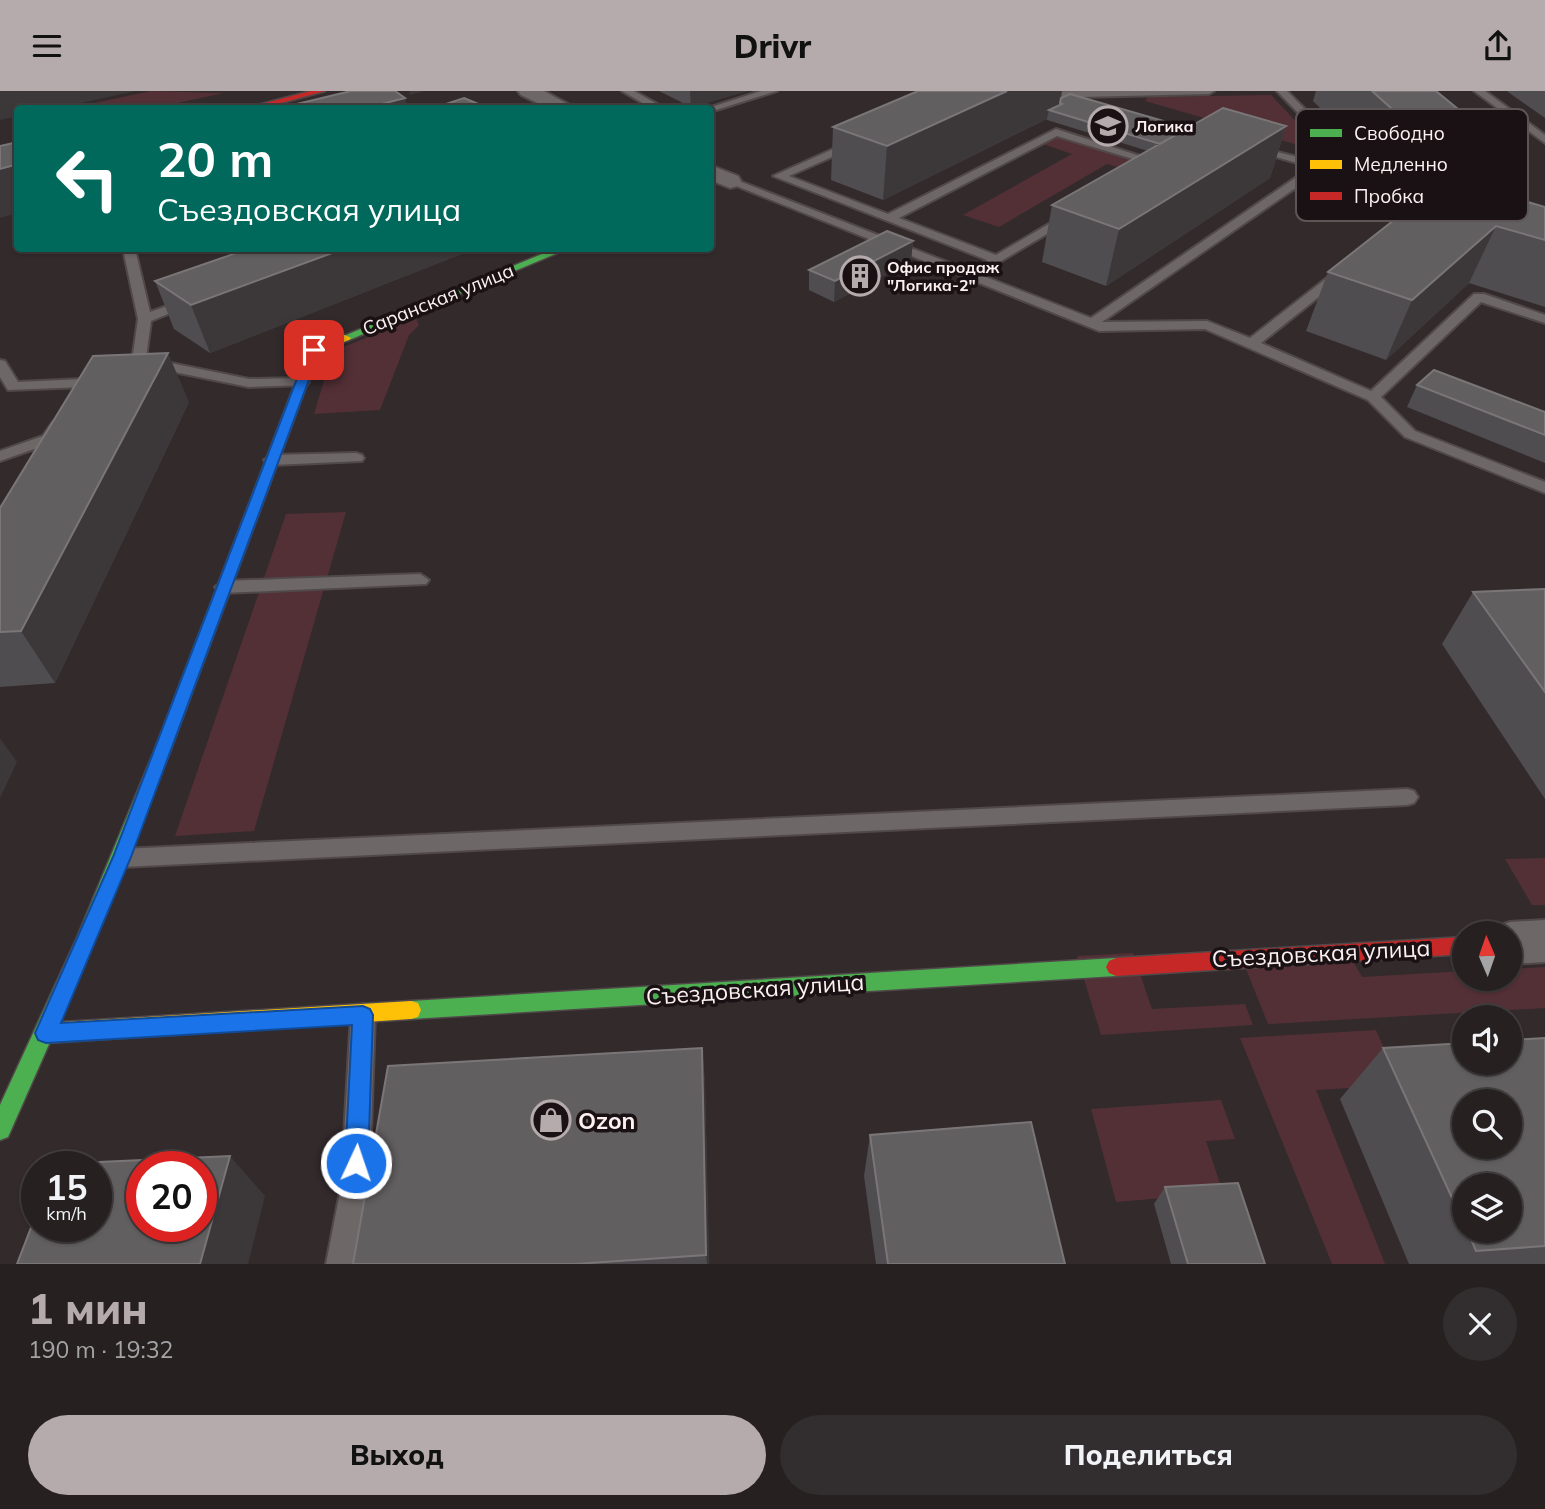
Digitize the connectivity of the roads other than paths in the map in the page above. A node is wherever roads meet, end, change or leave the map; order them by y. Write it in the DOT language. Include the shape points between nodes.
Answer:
graph roads {
  1 [pos="321,91"];
  2 [pos="528,91"];
  3 [pos="627,91"];
  4 [pos="772,91"];
  5 [pos="1209,91"];
  6 [pos="1282,91"];
  7 [pos="1479,91"];
  8 [pos="1068,94"];
  9 [pos="1029,95"];
  10 [pos="263,105"];
  11 [pos="558,105"];
  12 [pos="653,105"];
  13 [pos="1108,106"];
  14 [pos="714,108"];
  15 [pos="1299,109"];
  16 [pos="1504,109"];
  17 [pos="1528,127"];
  18 [pos="865,139"];
  19 [pos="1545,139"];
  20 [pos="1240,143"];
  21 [pos="1296,159"];
  22 [pos="1148,171"];
  23 [pos="717,181"];
  24 [pos="1296,182"];
  25 [pos="1291,185"];
  26 [pos="1296,187"];
  27 [pos="1078,212"];
  28 [pos="888,219"];
  29 [pos="1411,221"];
  30 [pos="1414,222"];
  31 [pos="1387,237"];
  32 [pos="131,252"];
  33 [pos="555,252"];
  34 [pos="997,260"];
  35 [pos="1356,261"];
  36 [pos="968,277"];
  37 [pos="208,295"];
  38 [pos="145,319"];
  39 [pos="1545,319"];
  40 [pos="1091,324"];
  41 [pos="1251,344"];
  42 [pos="0,364"];
  43 [pos="302,382"];
  44 [pos="85,385"];
  45 [pos="1373,397"];
  46 [pos="63,417"];
  47 [pos="49,439"];
  48 [pos="0,456"];
  49 [pos="356,458"];
  50 [pos="272,460"];
  51 [pos="35,462"];
  52 [pos="1545,488"];
  53 [pos="420,580"];
  54 [pos="224,587"];
  55 [pos="1407,797"];
  56 [pos="122,857"];
  57 [pos="1545,941"];
  58 [pos="1522,942"];
  59 [pos="1452,946"];
  60 [pos="363,1015"];
  61 [pos="46,1033"];
  62 [pos="0,1129"];
  63 [pos="340,1264"];
  1 -- 10 [label="street"];
  2 -- 11 [label="street"];
  3 -- 12 [label="lane"];
  4 -- 14 [label="lane"];
  5 -- 8 [label="lane"];
  6 -- 15 [label="lane"];
  7 -- 16 [label="lane"];
  8 -- 9 [label="lane"];
  8 -- 13 [label="lane"];
  17 -- 19 [label="lane"];
  18 -- 28 [label="lane" via="779,176"];
  20 -- 21 [label="lane"];
  22 -- 28 [label="lane" via="1160,164 1056,132"];
  23 -- 36 [label="lane"];
  24 -- 25 [label="lane"];
  25 -- 26 [label="lane"];
  25 -- 40 [label="lane"];
  27 -- 34 [label="lane"];
  28 -- 34 [label="lane"];
  29 -- 30 [label="lane"];
  30 -- 31 [label="lane"];
  32 -- 38 [label="lane"];
  33 -- 43 [label="street, Саранская улица" via="314,350"];
  34 -- 36 [label="lane"];
  35 -- 41 [label="lane"];
  36 -- 40 [label="lane"];
  37 -- 38 [label="lane"];
  38 -- 43 [label="lane" via="134,364 249,383"];
  39 -- 45 [label="lane" via="1479,297"];
  40 -- 41 [label="lane" via="1104,328 1207,325"];
  41 -- 45 [label="lane"];
  42 -- 44 [label="lane" via="13,387"];
  43 -- 50 [label="street, Саранская улица"];
  45 -- 52 [label="lane" via="1410,434"];
  46 -- 47 [label="lane"];
  47 -- 48 [label="lane"];
  47 -- 51 [label="lane"];
  49 -- 50 [label="lane"];
  50 -- 54 [label="street, Саранская улица"];
  53 -- 54 [label="lane"];
  54 -- 56 [label="street, Саранская улица"];
  55 -- 56 [label="lane"];
  56 -- 61 [label="street, Саранская улица"];
  57 -- 58 [label="street"];
  59 -- 60 [label="street, Съездовская улица"];
  60 -- 61 [label="street, Съездовская улица"];
  60 -- 63 [label="lane" via="355,1187"];
  61 -- 62 [label="street, Саранская улица"];
}
